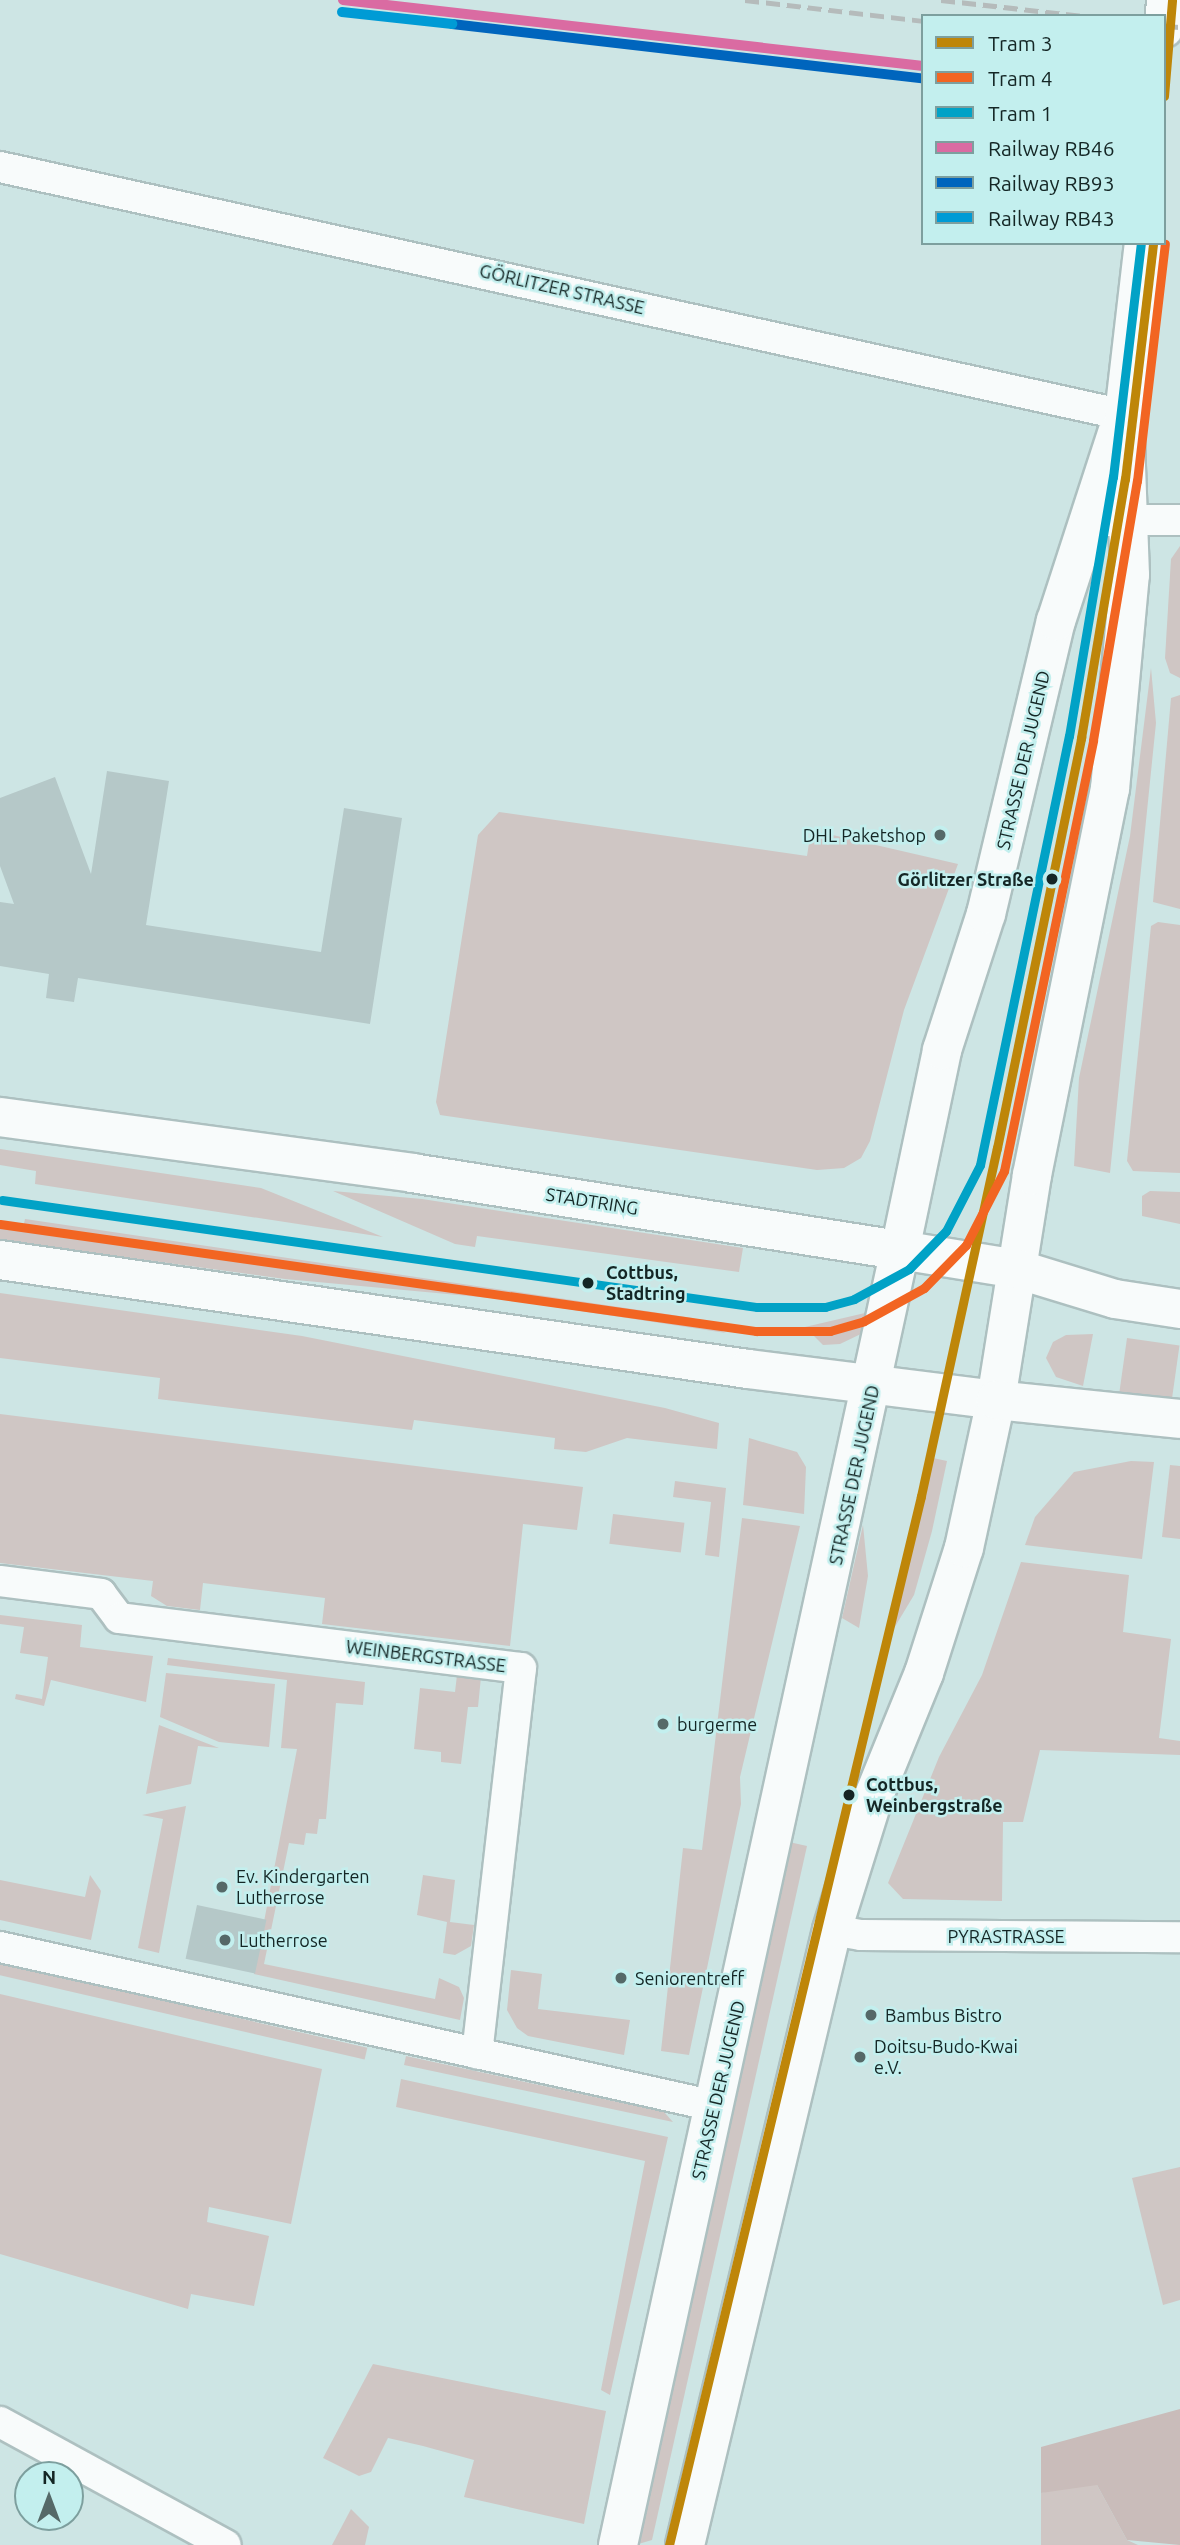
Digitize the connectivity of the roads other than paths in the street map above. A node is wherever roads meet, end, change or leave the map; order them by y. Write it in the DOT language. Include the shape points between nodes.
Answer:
graph roads {
  1 [pos="0,167"];
  2 [pos="1144,245"];
  3 [pos="1124,415"];
  4 [pos="1084,520"];
  5 [pos="1180,520"];
  6 [pos="1129,521"];
  7 [pos="0,1117"];
  8 [pos="900,1250"];
  9 [pos="0,1260"];
  10 [pos="1017,1269"];
  11 [pos="1180,1309"];
  12 [pos="872,1387"];
  13 [pos="996,1400"];
  14 [pos="1180,1419"];
  15 [pos="0,1581"];
  16 [pos="832,1930"];
  17 [pos="1180,1937"];
  18 [pos="0,1947"];
  19 [pos="477,2054"];
  20 [pos="715,2106"];
  21 [pos="0,2422"];
  22 [pos="226,2545"];
  23 [pos="618,2545"];
  24 [pos="685,2545"];
  1 -- 3 [label="street, GÖRLITZER STRASSE"];
  2 -- 3 [label="main road, STRASSE DER JUGEND"];
  3 -- 4 [label="main road, STRASSE DER JUGEND"];
  3 -- 6 [label="main road, STRASSE DER JUGEND"];
  4 -- 6 [label="street"];
  4 -- 8 [label="main road, STRASSE DER JUGEND" via="986,914 942,1050"];
  5 -- 6 [label="street"];
  6 -- 10 [label="main road, STRASSE DER JUGEND" via="1130,575 1110,789"];
  7 -- 8 [label="main road, STADTRING" via="412,1172"];
  8 -- 10 [label="main road, STADTRING"];
  8 -- 12 [label="main road, STRASSE DER JUGEND"];
  9 -- 12 [label="main road"];
  10 -- 11 [label="main road, STADTRING" via="1115,1299"];
  10 -- 13 [label="main road, STRASSE DER JUGEND"];
  12 -- 13 [label="main road"];
  12 -- 20 [label="main road, STRASSE DER JUGEND"];
  13 -- 14 [label="main road"];
  13 -- 16 [label="main road, STRASSE DER JUGEND" via="960,1560 924,1673 873,1798"];
  15 -- 19 [label="street, WEINBERGSTRASSE" via="101,1594 119,1618 521,1668"];
  16 -- 17 [label="street, PYRASTRASSE" via="861,1935"];
  16 -- 24 [label="main road, STRASSE DER JUGEND"];
  18 -- 19 [label="street"];
  19 -- 20 [label="street"];
  20 -- 23 [label="main road, STRASSE DER JUGEND"];
  21 -- 22 [label="street"];
}
